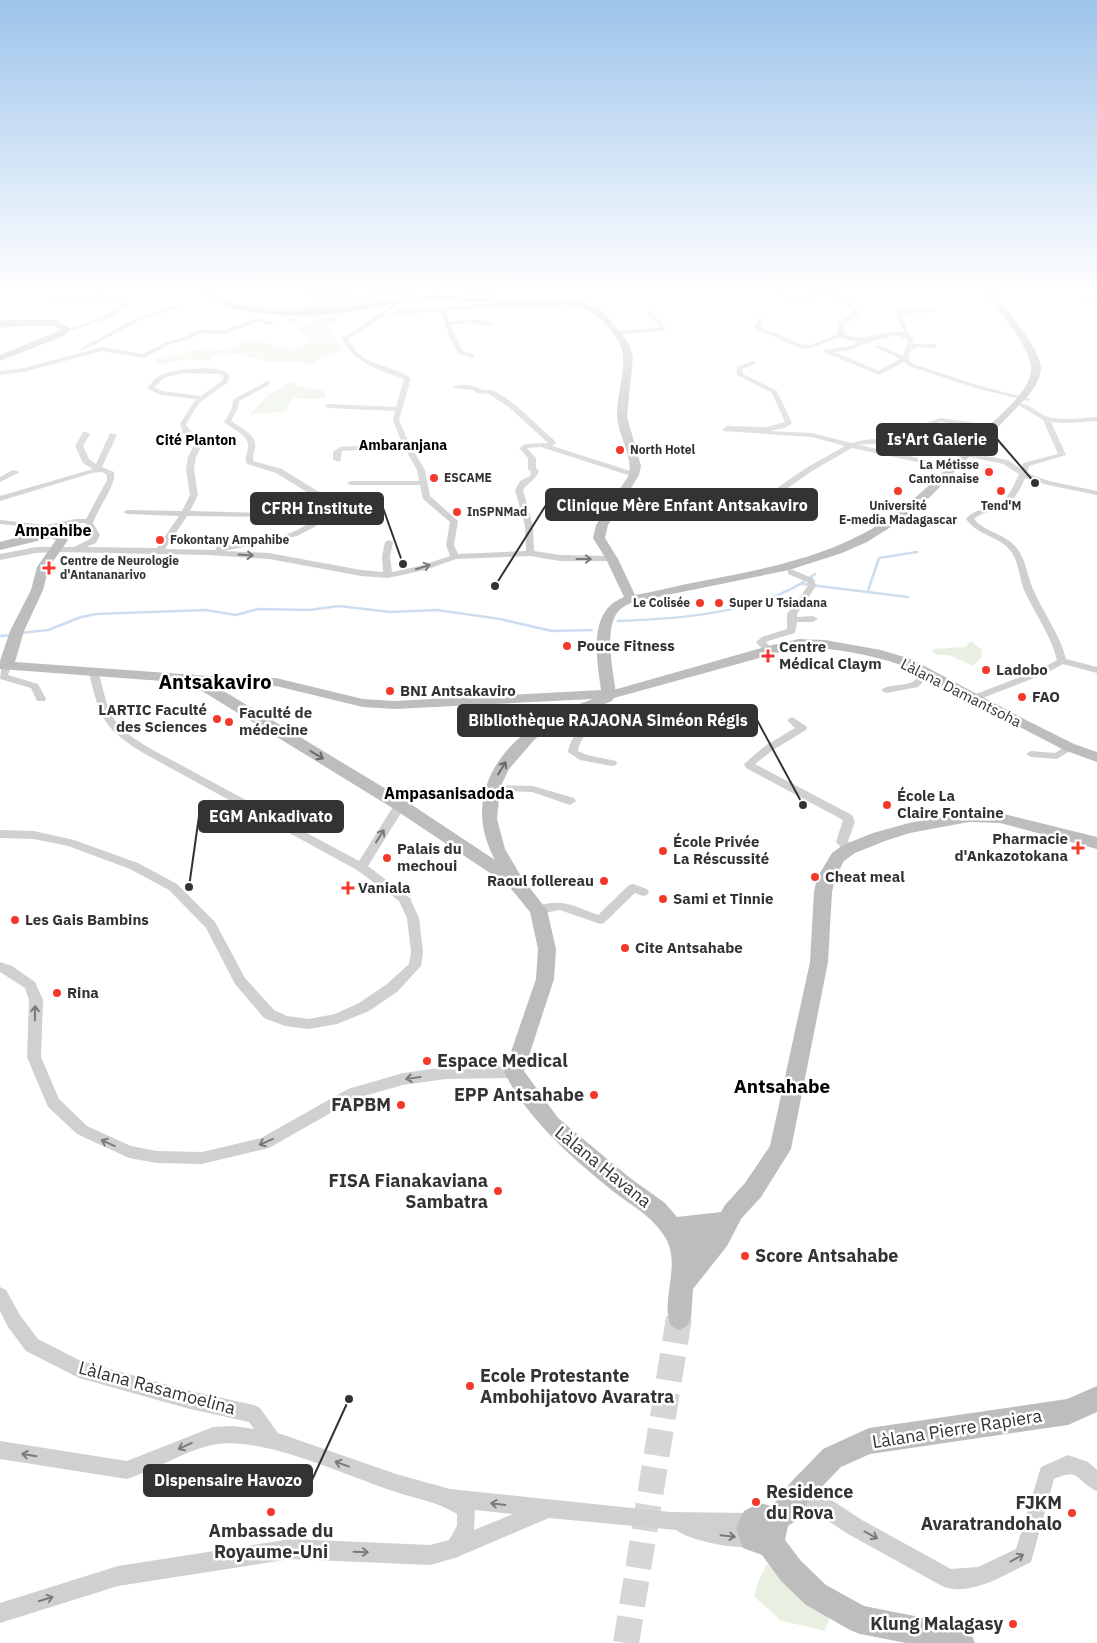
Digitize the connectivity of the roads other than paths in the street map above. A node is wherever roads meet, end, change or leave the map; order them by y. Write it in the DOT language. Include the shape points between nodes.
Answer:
graph roads {
  1 [pos="38,366"];
  2 [pos="374,366"];
  3 [pos="627,366"];
  4 [pos="746,366"];
  5 [pos="861,366"];
  6 [pos="893,366"];
  7 [pos="916,366"];
  8 [pos="1036,366"];
  9 [pos="1043,366"];
  10 [pos="0,373"];
  11 [pos="268,382"];
  12 [pos="456,387"];
  13 [pos="202,398"];
  14 [pos="1023,401"];
  15 [pos="328,406"];
  16 [pos="398,409"];
  17 [pos="1046,418"];
  18 [pos="1097,419"];
  19 [pos="993,427"];
  20 [pos="913,430"];
  21 [pos="86,434"];
  22 [pos="113,435"];
  23 [pos="406,445"];
  24 [pos="853,446"];
  25 [pos="546,447"];
  26 [pos="972,455"];
  27 [pos="337,460"];
  28 [pos="956,468"];
  29 [pos="102,469"];
  30 [pos="16,472"];
  31 [pos="1023,473"];
  32 [pos="634,475"];
  33 [pos="0,480"];
  34 [pos="351,483"];
  35 [pos="423,483"];
  36 [pos="1097,493"];
  37 [pos="0,500"];
  38 [pos="721,511"];
  39 [pos="127,512"];
  40 [pos="185,513"];
  41 [pos="266,515"];
  42 [pos="90,521"];
  43 [pos="0,522"];
  44 [pos="389,542"];
  45 [pos="0,546"];
  46 [pos="57,549"];
  47 [pos="76,549"];
  48 [pos="159,552"];
  49 [pos="208,552"];
  50 [pos="530,553"];
  51 [pos="0,557"];
  52 [pos="455,557"];
  53 [pos="612,559"];
  54 [pos="792,572"];
  55 [pos="388,575"];
  56 [pos="657,595"];
  57 [pos="631,599"];
  58 [pos="813,619"];
  59 [pos="792,620"];
  60 [pos="15,634"];
  61 [pos="768,650"];
  62 [pos="1062,660"];
  63 [pos="3,664"];
  64 [pos="608,664"];
  65 [pos="1097,670"];
  66 [pos="94,672"];
  67 [pos="927,673"];
  68 [pos="167,677"];
  69 [pos="223,683"];
  70 [pos="644,686"];
  71 [pos="886,690"];
  72 [pos="604,696"];
  73 [pos="975,698"];
  74 [pos="41,699"];
  75 [pos="792,720"];
  76 [pos="1069,747"];
  77 [pos="1031,754"];
  78 [pos="1097,757"];
  79 [pos="612,764"];
  80 [pos="492,788"];
  81 [pos="570,801"];
  82 [pos="400,805"];
  83 [pos="0,834"];
  84 [pos="1097,843"];
  85 [pos="497,849"];
  86 [pos="849,849"];
  87 [pos="480,858"];
  88 [pos="361,867"];
  89 [pos="515,882"];
  90 [pos="643,892"];
  91 [pos="538,910"];
  92 [pos="0,967"];
  93 [pos="514,1072"];
  94 [pos="729,1217"];
  95 [pos="677,1238"];
  96 [pos="684,1283"];
  97 [pos="0,1295"];
  98 [pos="679,1318"];
  99 [pos="1097,1399"];
  100 [pos="272,1440"];
  101 [pos="0,1450"];
  102 [pos="1097,1482"];
  103 [pos="800,1491"];
  104 [pos="450,1498"];
  105 [pos="547,1510"];
  106 [pos="761,1531"];
  107 [pos="455,1548"];
  108 [pos="0,1613"];
  109 [pos="961,1643"];
  1 -- 10 [label="street"];
  2 -- 16 [label="street" via="408,378"];
  3 -- 32 [label="main road" via="622,417 636,466"];
  4 -- 24 [label="street" via="739,368 740,375 775,392 789,424 725,430 806,434"];
  5 -- 6 [label="street" via="879,373"];
  7 -- 14 [label="street"];
  8 -- 14 [label="street" via="1036,376"];
  9 -- 14 [label="street" via="1043,377 1038,388"];
  11 -- 49 [label="street" via="236,400 227,422 250,438 250,462 279,471 319,496 322,511 304,530"];
  12 -- 25 [label="street" via="491,392 552,443"];
  13 -- 13 [label="street" via="161,393 150,388 163,375 178,372 222,372 227,376 225,382"];
  13 -- 40 [label="street" via="183,424 198,445 193,451 189,479 194,494"];
  14 -- 17 [label="street"];
  14 -- 19 [label="street"];
  14 -- 26 [label="street"];
  15 -- 16 [label="street"];
  16 -- 23 [label="street" via="396,420"];
  17 -- 18 [label="street" via="1066,421"];
  17 -- 31 [label="street" via="1062,455 1029,463"];
  19 -- 20 [label="street" via="940,420"];
  19 -- 28 [label="street"];
  21 -- 29 [label="street" via="78,446 85,460"];
  22 -- 29 [label="street"];
  23 -- 27 [label="street" via="340,449"];
  23 -- 35 [label="street" via="420,470"];
  24 -- 28 [label="street" via="879,442 892,446 888,454"];
  24 -- 38 [label="street" via="806,471 765,500 720,492"];
  25 -- 32 [label="street"];
  25 -- 50 [label="street" via="523,448 532,458 535,471 519,490 529,526"];
  26 -- 28 [label="street"];
  26 -- 31 [label="street" via="1005,462"];
  28 -- 54 [label="street" via="913,513 891,529 837,556"];
  28 -- 56 [label="street" via="886,526 838,549 788,567"];
  29 -- 37 [label="street"];
  29 -- 42 [label="street" via="111,474 111,480"];
  30 -- 33 [label="street"];
  31 -- 36 [label="street" via="1048,483"];
  31 -- 62 [label="street" via="1005,503 976,514 970,520 1013,548"];
  32 -- 53 [label="main road" via="602,525 599,538"];
  34 -- 35 [label="street"];
  35 -- 52 [label="street" via="426,497 454,521 450,545"];
  39 -- 40 [label="street"];
  40 -- 41 [label="street"];
  40 -- 48 [label="street"];
  42 -- 43 [label="street" via="46,527"];
  42 -- 47 [label="street" via="96,535 93,541"];
  44 -- 55 [label="street" via="386,557"];
  45 -- 46 [label="main road" via="50,534 62,540"];
  46 -- 47 [label="street"];
  46 -- 51 [label="street"];
  46 -- 60 [label="main road" via="43,567 37,590"];
  47 -- 48 [label="street"];
  48 -- 49 [label="street"];
  49 -- 55 [label="street, one-way" via="269,556"];
  50 -- 52 [label="street"];
  50 -- 53 [label="street, one-way" via="560,558"];
  55 -- 52 [label="street, one-way"];
  53 -- 57 [label="main road"];
  54 -- 56 [label="street" via="715,589"];
  54 -- 59 [label="street" via="810,582 792,614"];
  56 -- 57 [label="street"];
  57 -- 64 [label="street" via="607,616 604,638"];
  58 -- 59 [label="street"];
  59 -- 61 [label="street" via="792,630 761,642"];
  60 -- 63 [label="street"];
  61 -- 67 [label="street, Làlana Damantsoha" via="799,643 834,645 881,654"];
  61 -- 70 [label="street, Làlana Damantsoha"];
  62 -- 65 [label="street"];
  62 -- 73 [label="street" via="1044,671"];
  63 -- 66 [label="street"];
  63 -- 74 [label="street" via="4,678 35,686"];
  64 -- 70 [label="street" via="617,680 627,686"];
  64 -- 72 [label="street"];
  66 -- 68 [label="street"];
  66 -- 88 [label="street" via="104,714 120,734"];
  67 -- 71 [label="street" via="915,685"];
  67 -- 73 [label="street, Làlana Damantsoha"];
  68 -- 69 [label="street"];
  68 -- 69 [label="street" via="197,683"];
  69 -- 72 [label="street" via="276,682 362,703 395,705"];
  69 -- 82 [label="street, one-way"];
  70 -- 72 [label="street, Làlana Damantsoha"];
  72 -- 79 [label="street" via="573,752"];
  80 -- 72 [label="street, one-way" via="502,767 530,736 550,722"];
  73 -- 76 [label="street, Làlana Damantsoha"];
  75 -- 86 [label="street" via="802,728 749,764 848,818 842,842"];
  76 -- 77 [label="street" via="1057,756"];
  76 -- 78 [label="street, Làlana Damantsoha"];
  80 -- 81 [label="street" via="534,789"];
  80 -- 85 [label="street" via="489,819"];
  82 -- 87 [label="street"];
  88 -- 82 [label="street, one-way"];
  83 -- 88 [label="street" via="34,835 70,843 134,866 173,887 211,925 240,981 269,1014 285,1021 309,1024 337,1019 364,1007 392,988 415,966 414,918 404,898"];
  84 -- 86 [label="street" via="1000,818 970,817 909,828"];
  85 -- 87 [label="street" via="492,856"];
  85 -- 89 [label="street"];
  86 -- 94 [label="street" via="838,857 822,892 819,962 780,1149 753,1190"];
  87 -- 89 [label="street"];
  89 -- 91 [label="street"];
  90 -- 91 [label="street" via="633,888 600,920 561,906"];
  91 -- 93 [label="street" via="547,949 545,979"];
  93 -- 92 [label="street, one-way" via="446,1073 403,1079 353,1093 264,1144 202,1158 157,1158 129,1152 82,1130 53,1103 34,1058 36,1000 30,985"];
  93 -- 95 [label="main road, Làlana Havana" via="551,1124 622,1185 657,1210"];
  94 -- 95 [label="street"];
  94 -- 96 [label="main road" via="719,1240"];
  95 -- 96 [label="main road" via="684,1265"];
  96 -- 98 [label="street"];
  97 -- 100 [label="street, Làlana Rasamoelina" via="32,1345 79,1369 254,1414"];
  99 -- 103 [label="street, Làlana Pierre Rapiera" via="1068,1412 869,1441 832,1458"];
  100 -- 101 [label="street, one-way" via="213,1436 127,1470"];
  104 -- 100 [label="street, one-way"];
  103 -- 102 [label="street, one-way" via="855,1527 949,1579 979,1577 1024,1555 1047,1473 1068,1464 1082,1468"];
  103 -- 106 [label="street, Làlana Pierre Rapiera" via="787,1510"];
  105 -- 104 [label="street, one-way"];
  104 -- 107 [label="street" via="466,1509 466,1528"];
  105 -- 106 [label="street" via="670,1521 722,1536"];
  105 -- 107 [label="street"];
  106 -- 109 [label="street" via="791,1571 816,1595 860,1620 950,1637"];
  108 -- 107 [label="street, one-way" via="118,1576 291,1549 430,1555"];
}
